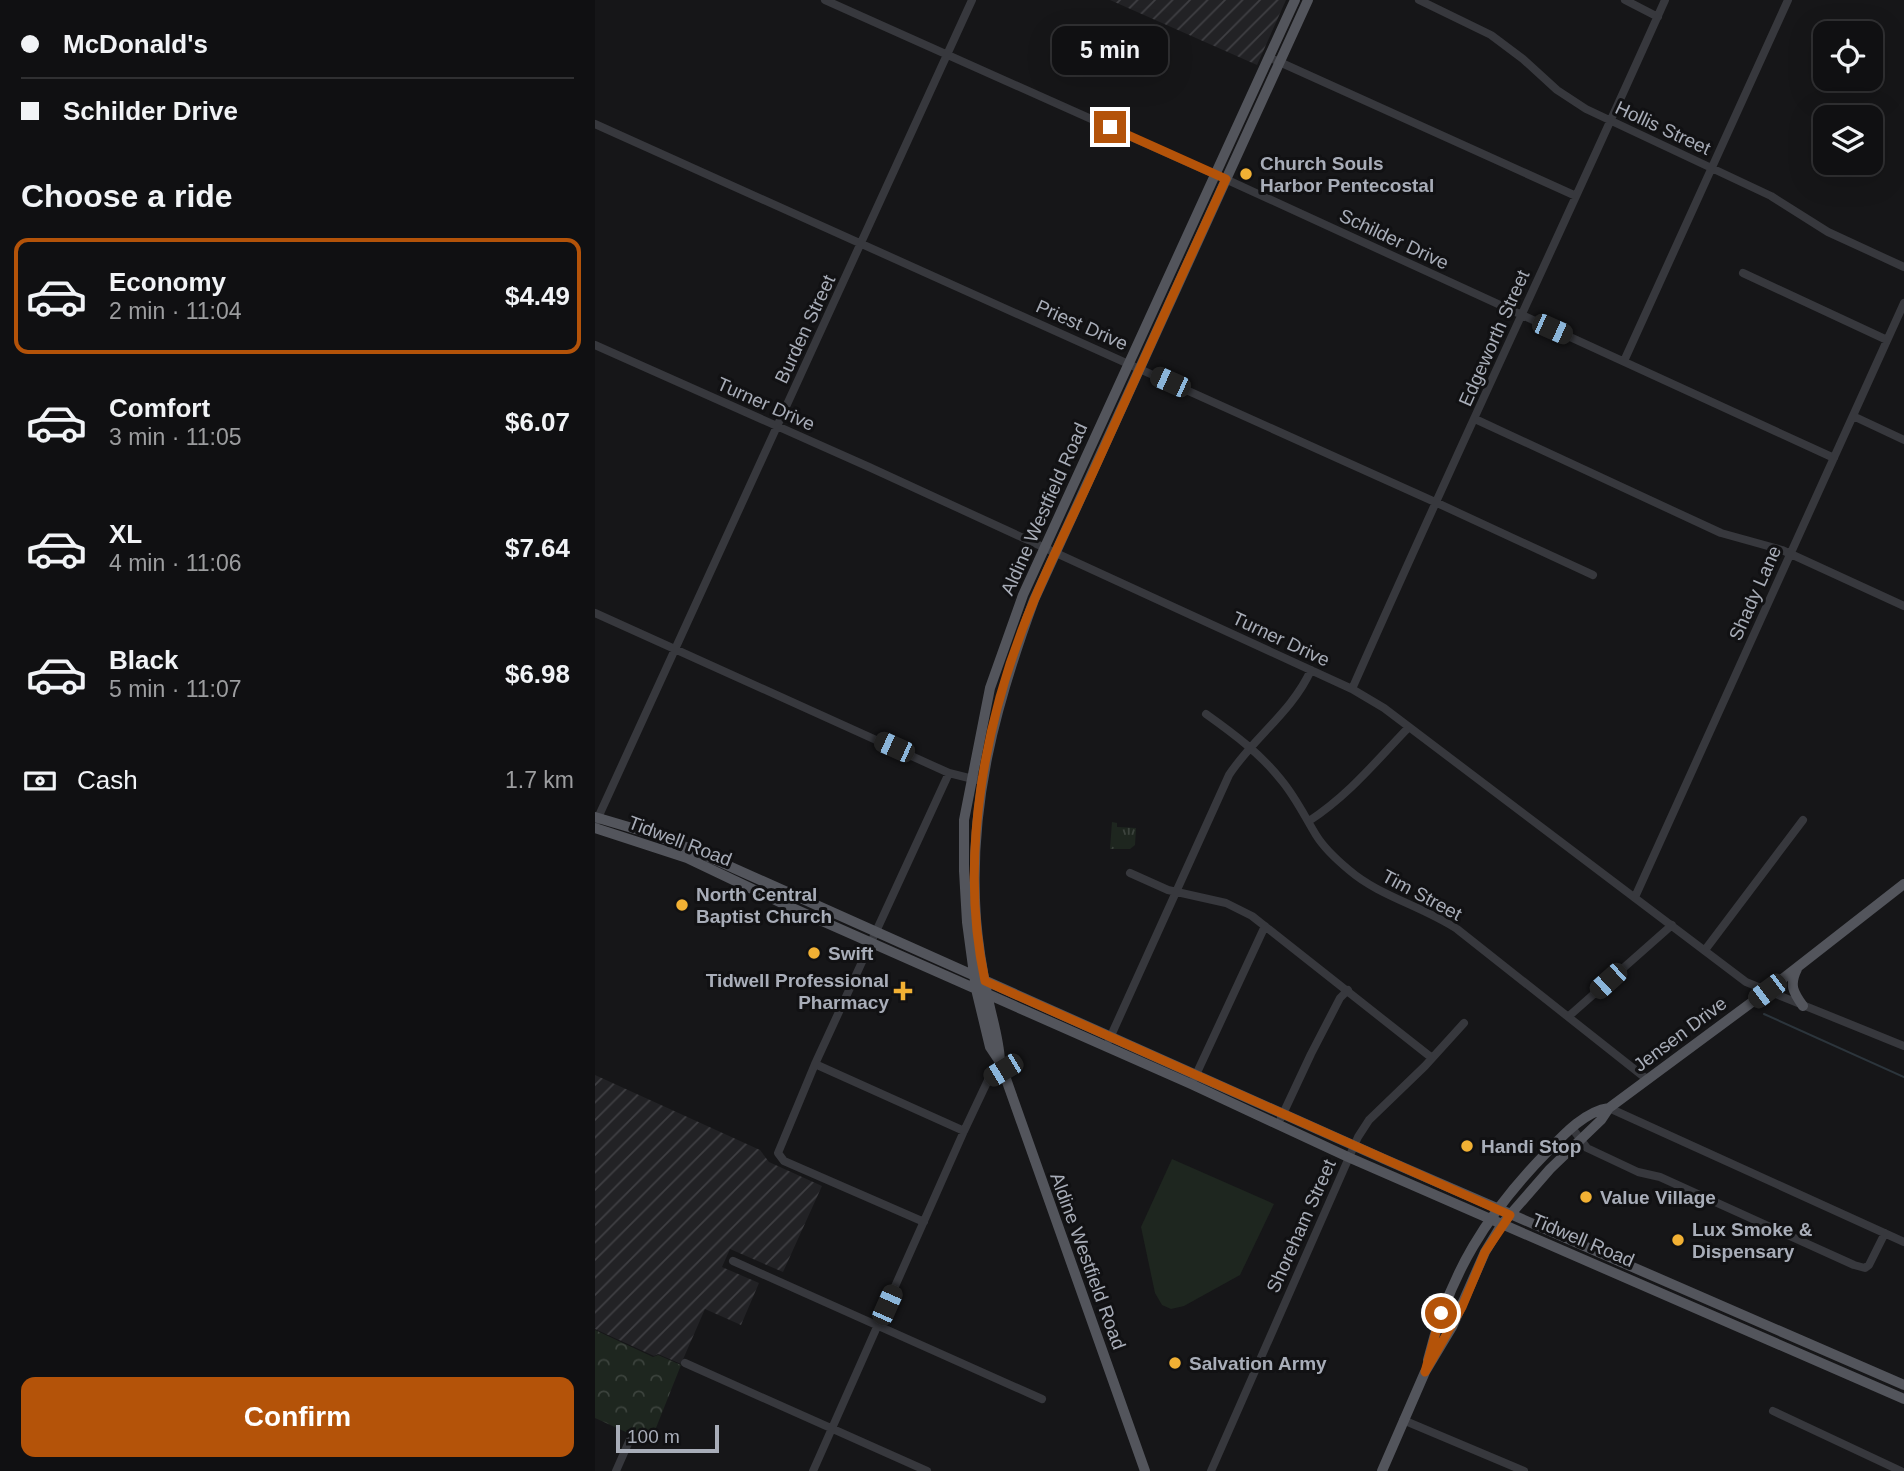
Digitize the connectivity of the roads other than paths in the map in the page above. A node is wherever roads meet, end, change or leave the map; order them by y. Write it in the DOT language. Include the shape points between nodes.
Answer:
graph roads {
  1 [pos="825,0"];
  2 [pos="972,0"];
  3 [pos="1295,0"];
  4 [pos="1419,0"];
  5 [pos="1625,0"];
  6 [pos="1665,0"];
  7 [pos="1788,0"];
  8 [pos="1306,2"];
  9 [pos="1658,17"];
  10 [pos="947,54"];
  11 [pos="1269,57"];
  12 [pos="1280,62"];
  13 [pos="1610,122"];
  14 [pos="595,124"];
  15 [pos="1712,168"];
  16 [pos="1215,175"];
  17 [pos="1226,179"];
  18 [pos="1576,196"];
  19 [pos="861,243"];
  20 [pos="1904,267"];
  21 [pos="1173,268"];
  22 [pos="1743,272"];
  23 [pos="1183,273"];
  24 [pos="1904,303"];
  25 [pos="1522,315"];
  26 [pos="1895,323"];
  27 [pos="1904,327"];
  28 [pos="1887,340"];
  29 [pos="595,345"];
  30 [pos="1624,361"];
  31 [pos="1129,363"];
  32 [pos="1140,368"];
  33 [pos="1853,416"];
  34 [pos="1475,419"];
  35 [pos="778,426"];
  36 [pos="1904,440"];
  37 [pos="1089,454"];
  38 [pos="1834,458"];
  39 [pos="1099,459"];
  40 [pos="1435,502"];
  41 [pos="1045,548"];
  42 [pos="1055,553"];
  43 [pos="1790,554"];
  44 [pos="1593,575"];
  45 [pos="1904,606"];
  46 [pos="595,613"];
  47 [pos="676,649"];
  48 [pos="1311,670"];
  49 [pos="1352,689"];
  50 [pos="1206,714"];
  51 [pos="1409,727"];
  52 [pos="1250,747"];
  53 [pos="949,773"];
  54 [pos="972,779"];
  55 [pos="983,782"];
  56 [pos="1803,820"];
  57 [pos="596,821"];
  58 [pos="1309,821"];
  59 [pos="689,854"];
  60 [pos="969,871"];
  61 [pos="1131,873"];
  62 [pos="1904,884"];
  63 [pos="1176,892"];
  64 [pos="795,895"];
  65 [pos="1635,897"];
  66 [pos="788,906"];
  67 [pos="1672,925"];
  68 [pos="1265,926"];
  69 [pos="876,931"];
  70 [pos="871,942"];
  71 [pos="1705,950"];
  72 [pos="1797,967"];
  73 [pos="975,976"];
  74 [pos="985,981"];
  75 [pos="976,989"];
  76 [pos="1347,990"];
  77 [pos="1767,991"];
  78 [pos="987,994"];
  79 [pos="1803,1006"];
  80 [pos="1569,1016"];
  81 [pos="1464,1023"];
  82 [pos="1111,1036"];
  83 [pos="1106,1046"];
  84 [pos="1904,1046"];
  85 [pos="1432,1058"];
  86 [pos="815,1064"];
  87 [pos="1001,1066"];
  88 [pos="1194,1079"];
  89 [pos="1649,1080"];
  90 [pos="1609,1108"];
  91 [pos="1284,1114"];
  92 [pos="1278,1124"];
  93 [pos="1572,1128"];
  94 [pos="964,1131"];
  95 [pos="1580,1140"];
  96 [pos="1354,1146"];
  97 [pos="1348,1157"];
  98 [pos="1497,1209"];
  99 [pos="1510,1215"];
  100 [pos="1489,1219"];
  101 [pos="924,1222"];
  102 [pos="1502,1224"];
  103 [pos="1885,1233"];
  104 [pos="1904,1242"];
  105 [pos="1579,1245"];
  106 [pos="1574,1256"];
  107 [pos="733,1261"];
  108 [pos="1629,1266"];
  109 [pos="1625,1277"];
  110 [pos="1698,1296"];
  111 [pos="1694,1307"];
  112 [pos="878,1326"];
  113 [pos="1772,1328"];
  114 [pos="1767,1339"];
  115 [pos="1848,1361"];
  116 [pos="685,1363"];
  117 [pos="1425,1372"];
  118 [pos="1844,1373"];
  119 [pos="1904,1385"];
  120 [pos="1042,1399"];
  121 [pos="1904,1399"];
  122 [pos="1773,1411"];
  123 [pos="1403,1420"];
  124 [pos="832,1429"];
  125 [pos="631,1437"];
  126 [pos="616,1471"];
  127 [pos="813,1471"];
  128 [pos="927,1471"];
  129 [pos="1145,1471"];
  130 [pos="1211,1471"];
  131 [pos="1382,1471"];
  132 [pos="1524,1471"];
  133 [pos="1901,1471"];
  1 -- 10 [label="street, Schilder Drive"];
  2 -- 10 [label="street, Burden Street"];
  3 -- 8 [label="main road"];
  3 -- 11 [label="main road, Aldine Westfield Road"];
  4 -- 13 [label="street, Hollis Street" via="1491,35 1557,90"];
  5 -- 9 [label="street"];
  6 -- 9 [label="street, Edgeworth Street"];
  7 -- 15 [label="street"];
  8 -- 12 [label="main road, Aldine Westfield Road"];
  9 -- 13 [label="street, Edgeworth Street"];
  10 -- 16 [label="street, Schilder Drive"];
  10 -- 19 [label="street, Burden Street"];
  11 -- 12 [label="street"];
  11 -- 16 [label="main road, Aldine Westfield Road"];
  12 -- 17 [label="main road, Aldine Westfield Road"];
  12 -- 18 [label="street"];
  13 -- 15 [label="street, Hollis Street"];
  13 -- 18 [label="street, Edgeworth Street"];
  14 -- 19 [label="street, Priest Drive"];
  15 -- 20 [label="street, Hollis Street" via="1778,199 1828,232"];
  15 -- 30 [label="street"];
  16 -- 17 [label="street, Schilder Drive"];
  16 -- 21 [label="main road, Aldine Westfield Road"];
  17 -- 23 [label="main road, Aldine Westfield Road"];
  17 -- 25 [label="street, Schilder Drive"];
  18 -- 25 [label="street, Edgeworth Street"];
  19 -- 31 [label="street, Priest Drive"];
  19 -- 35 [label="street, Burden Street"];
  21 -- 23 [label="main road"];
  21 -- 31 [label="main road, Aldine Westfield Road"];
  22 -- 28 [label="street"];
  23 -- 32 [label="main road, Aldine Westfield Road"];
  24 -- 26 [label="street, Shady Lane"];
  25 -- 30 [label="street, Schilder Drive"];
  25 -- 34 [label="street, Edgeworth Street"];
  26 -- 27 [label="street"];
  26 -- 28 [label="street, Shady Lane"];
  28 -- 33 [label="street, Shady Lane"];
  29 -- 35 [label="street, Turner Drive"];
  30 -- 38 [label="street, Schilder Drive"];
  31 -- 32 [label="street, Priest Drive"];
  31 -- 37 [label="main road, Aldine Westfield Road"];
  32 -- 39 [label="main road, Aldine Westfield Road"];
  32 -- 40 [label="street, Priest Drive"];
  33 -- 36 [label="street"];
  33 -- 38 [label="street, Shady Lane"];
  34 -- 40 [label="street, Edgeworth Street"];
  34 -- 43 [label="street" via="1721,533"];
  35 -- 41 [label="street, Turner Drive"];
  35 -- 47 [label="street, Burden Street"];
  37 -- 39 [label="main road"];
  37 -- 41 [label="main road, Aldine Westfield Road"];
  38 -- 43 [label="street, Shady Lane"];
  39 -- 42 [label="main road, Aldine Westfield Road"];
  40 -- 44 [label="street, Priest Drive"];
  40 -- 49 [label="street, Edgeworth Street"];
  41 -- 42 [label="street, Turner Drive"];
  41 -- 54 [label="main road, Aldine Westfield Road" via="993,678"];
  42 -- 48 [label="street, Turner Drive"];
  42 -- 55 [label="main road, Aldine Westfield Road" via="1002,691"];
  43 -- 45 [label="street"];
  43 -- 65 [label="street, Shady Lane"];
  46 -- 47 [label="street"];
  47 -- 53 [label="street"];
  47 -- 57 [label="street, Burden Street"];
  48 -- 49 [label="street, Turner Drive"];
  48 -- 52 [label="street" via="1294,698"];
  49 -- 51 [label="street, Turner Drive"];
  50 -- 52 [label="street, Tim Street"];
  51 -- 58 [label="street" via="1340,800"];
  51 -- 65 [label="street, Turner Drive"];
  52 -- 58 [label="street, Tim Street" via="1284,782"];
  52 -- 63 [label="street" via="1229,775"];
  53 -- 54 [label="street"];
  53 -- 69 [label="street"];
  54 -- 55 [label="street"];
  54 -- 60 [label="main road, Aldine Westfield Road" via="964,820"];
  55 -- 60 [label="main road, Aldine Westfield Road"];
  56 -- 71 [label="street"];
  57 -- 59 [label="main road, Tidwell Road"];
  58 -- 80 [label="street, Tim Street" via="1324,846 1350,871 1446,922"];
  59 -- 64 [label="main road, Tidwell Road"];
  59 -- 66 [label="main road, Tidwell Road"];
  60 -- 73 [label="main road, Aldine Westfield Road" via="967,922"];
  60 -- 74 [label="main road, Aldine Westfield Road"];
  61 -- 63 [label="street"];
  62 -- 72 [label="main road, Jensen Drive"];
  63 -- 68 [label="street" via="1226,903"];
  63 -- 82 [label="street"];
  64 -- 66 [label="main road"];
  64 -- 69 [label="main road, Tidwell Road"];
  65 -- 67 [label="street, Turner Drive"];
  66 -- 70 [label="main road, Tidwell Road"];
  67 -- 71 [label="street, Turner Drive"];
  67 -- 80 [label="street"];
  68 -- 76 [label="street"];
  68 -- 88 [label="street"];
  69 -- 70 [label="street"];
  69 -- 73 [label="main road, Tidwell Road"];
  70 -- 75 [label="main road, Tidwell Road"];
  70 -- 86 [label="street"];
  71 -- 77 [label="street, Turner Drive" via="1746,982"];
  72 -- 77 [label="main road, Jensen Drive"];
  72 -- 79 [label="main road" via="1792,987"];
  73 -- 74 [label="main road, Tidwell Road"];
  73 -- 75 [label="main road, Aldine Westfield Road"];
  74 -- 78 [label="main road, Aldine Westfield Road"];
  74 -- 82 [label="main road, Tidwell Road"];
  75 -- 78 [label="main road, Tidwell Road"];
  75 -- 87 [label="main road, Aldine Westfield Road" via="990,1046"];
  76 -- 85 [label="street"];
  76 -- 91 [label="street"];
  77 -- 79 [label="street, Turner Drive"];
  77 -- 89 [label="main road, Jensen Drive"];
  78 -- 83 [label="main road, Tidwell Road"];
  78 -- 87 [label="main road, Aldine Westfield Road"];
  79 -- 84 [label="street, Turner Drive"];
  80 -- 89 [label="street, Tim Street"];
  81 -- 85 [label="street, Shoreham Street"];
  82 -- 83 [label="street"];
  82 -- 88 [label="main road, Tidwell Road"];
  83 -- 88 [label="main road, Tidwell Road"];
  85 -- 96 [label="street, Shoreham Street" via="1369,1120"];
  86 -- 94 [label="street"];
  86 -- 101 [label="street" via="778,1153 784,1161"];
  87 -- 94 [label="street" via="989,1078"];
  87 -- 129 [label="main road, Aldine Westfield Road"];
  88 -- 91 [label="main road, Tidwell Road"];
  88 -- 92 [label="main road, Tidwell Road"];
  89 -- 90 [label="main road, Jensen Drive"];
  90 -- 93 [label="main road, Jensen Drive"];
  90 -- 95 [label="main road, Jensen Drive"];
  90 -- 103 [label="street"];
  91 -- 92 [label="street"];
  91 -- 96 [label="main road, Tidwell Road"];
  92 -- 97 [label="main road, Tidwell Road"];
  93 -- 95 [label="street"];
  93 -- 98 [label="main road, Jensen Drive"];
  94 -- 101 [label="street"];
  95 -- 99 [label="main road, Jensen Drive"];
  95 -- 103 [label="street" via="1587,1148 1638,1172 1660,1177 1854,1265 1869,1265"];
  96 -- 97 [label="street, Shoreham Street"];
  96 -- 98 [label="main road, Tidwell Road"];
  97 -- 100 [label="main road, Tidwell Road"];
  97 -- 130 [label="street, Shoreham Street"];
  98 -- 99 [label="main road, Tidwell Road"];
  98 -- 100 [label="main road, Jensen Drive"];
  99 -- 102 [label="main road, Jensen Drive"];
  99 -- 105 [label="main road, Tidwell Road"];
  100 -- 102 [label="main road, Tidwell Road"];
  100 -- 117 [label="main road, Jensen Drive" via="1447,1298"];
  101 -- 112 [label="street"];
  102 -- 106 [label="main road, Tidwell Road"];
  102 -- 117 [label="main road, Jensen Drive"];
  103 -- 104 [label="street"];
  105 -- 106 [label="main road"];
  105 -- 108 [label="main road, Tidwell Road"];
  106 -- 109 [label="main road, Tidwell Road"];
  107 -- 112 [label="street"];
  108 -- 109 [label="main road"];
  108 -- 110 [label="main road, Tidwell Road"];
  109 -- 111 [label="main road, Tidwell Road"];
  110 -- 111 [label="main road"];
  110 -- 113 [label="main road, Tidwell Road"];
  111 -- 114 [label="main road, Tidwell Road"];
  112 -- 120 [label="street"];
  112 -- 124 [label="street"];
  113 -- 114 [label="main road"];
  113 -- 115 [label="main road, Tidwell Road"];
  114 -- 118 [label="main road, Tidwell Road"];
  115 -- 118 [label="main road"];
  115 -- 119 [label="main road, Tidwell Road"];
  116 -- 124 [label="street"];
  117 -- 123 [label="main road, Jensen Drive"];
  118 -- 121 [label="main road, Tidwell Road"];
  122 -- 133 [label="street"];
  123 -- 131 [label="main road, Jensen Drive"];
  123 -- 132 [label="street"];
  124 -- 127 [label="street"];
  124 -- 128 [label="street"];
  125 -- 126 [label="street"];
}
